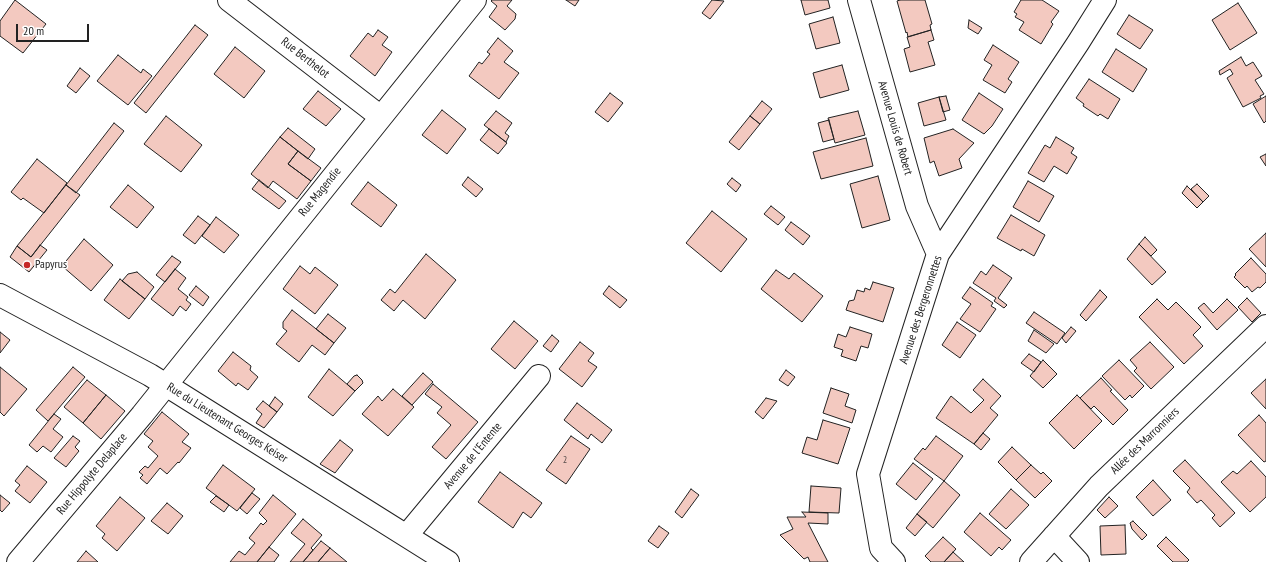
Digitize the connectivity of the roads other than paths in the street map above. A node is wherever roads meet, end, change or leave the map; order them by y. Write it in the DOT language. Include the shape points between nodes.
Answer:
graph roads {
  1 [pos="230,0"];
  2 [pos="475,0"];
  3 [pos="859,0"];
  4 [pos="1105,0"];
  5 [pos="381,117"];
  6 [pos="938,254"];
  7 [pos="0,295"];
  8 [pos="1266,326"];
  9 [pos="539,376"];
  10 [pos="166,385"];
  11 [pos="406,535"];
  12 [pos="1054,536"];
  13 [pos="18,562"];
  14 [pos="448,562"];
  15 [pos="894,562"];
  16 [pos="1031,562"];
  17 [pos="1078,562"];
  1 -- 5 [label="street, Rue Berthelot"];
  2 -- 5 [label="street, Rue Magendie"];
  3 -- 6 [label="street, Avenue Louis de Robert" via="917,206"];
  4 -- 6 [label="street, Avenue des Bergeronnettes"];
  5 -- 10 [label="street, Rue Magendie"];
  6 -- 15 [label="street, Avenue des Bergeronnettes" via="868,474 881,548"];
  7 -- 10 [label="street, Rue du Lieutenant Georges Keiser"];
  8 -- 12 [label="street, Allée des Marronniers" via="1099,486"];
  9 -- 11 [label="street, Avenue de l'Entente"];
  10 -- 11 [label="street, Rue du Lieutenant Georges Keiser"];
  10 -- 13 [label="street, Rue Hippolyte Delaplace"];
  11 -- 14 [label="street, Rue du Lieutenant Georges Keiser"];
  12 -- 16 [label="street, Allée des Marronniers"];
  12 -- 17 [label="street"];
}
